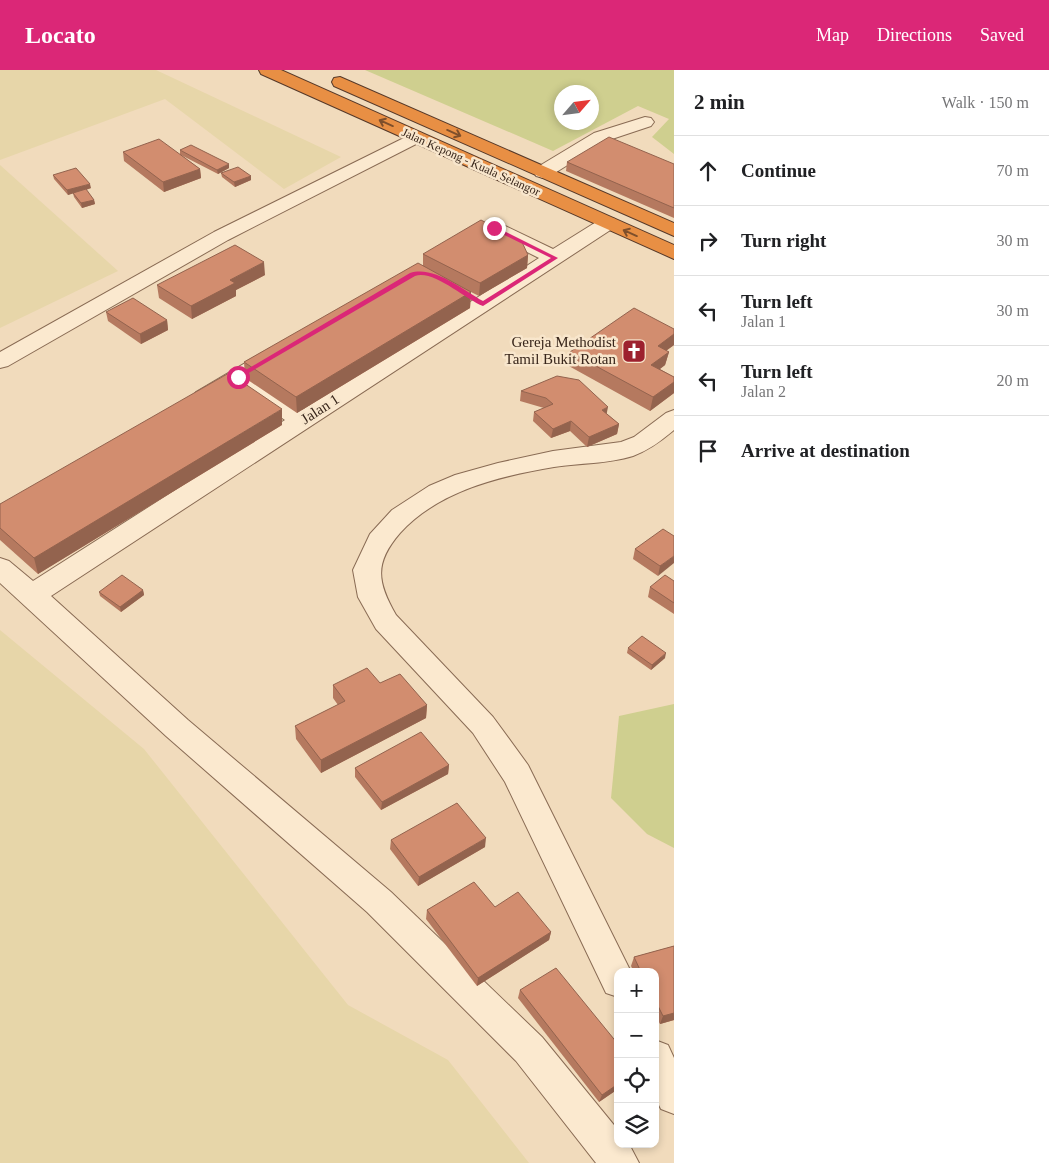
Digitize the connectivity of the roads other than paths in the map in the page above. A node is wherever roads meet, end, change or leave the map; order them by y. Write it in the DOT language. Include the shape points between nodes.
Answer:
graph roads {
  1 [pos="267,70"];
  2 [pos="322,74"];
  3 [pos="645,122"];
  4 [pos="416,137"];
  5 [pos="544,172"];
  6 [pos="608,223"];
  7 [pos="494,228"];
  8 [pos="674,230"];
  9 [pos="674,253"];
  10 [pos="555,258"];
  11 [pos="296,343"];
  12 [pos="0,361"];
  13 [pos="238,377"];
  14 [pos="187,407"];
  15 [pos="674,418"];
  16 [pos="303,421"];
  17 [pos="0,568"];
  18 [pos="32,595"];
  19 [pos="614,973"];
  20 [pos="659,1066"];
  21 [pos="674,1096"];
  22 [pos="620,1163"];
  4 -- 1 [label="highway, Jalan Kepong - Kuala Selangor, one-way"];
  2 -- 5 [label="highway, Jalan Kepong - Kuala Selangor, one-way"];
  3 -- 5 [label="street" via="600,137"];
  4 -- 6 [label="highway, Jalan Kepong - Kuala Selangor"];
  4 -- 12 [label="street" via="221,236"];
  5 -- 8 [label="highway, Jalan Kepong - Kuala Selangor"];
  9 -- 6 [label="highway, Jalan Kepong - Kuala Selangor, one-way"];
  6 -- 10 [label="street, Jalan 1"];
  7 -- 10 [label="street"];
  10 -- 16 [label="street, Jalan 1" via="475,299"];
  11 -- 13 [label="street"];
  13 -- 14 [label="street"];
  13 -- 16 [label="street"];
  15 -- 19 [label="street" via="643,443 624,450 553,459 464,481 438,492 401,516 379,540 366,570 372,597 386,622 483,725 517,774"];
  16 -- 18 [label="street, Jalan 1"];
  17 -- 18 [label="street"];
  18 -- 22 [label="street" via="177,728 386,909 529,1049"];
  20 -- 21 [label="street"];
}
